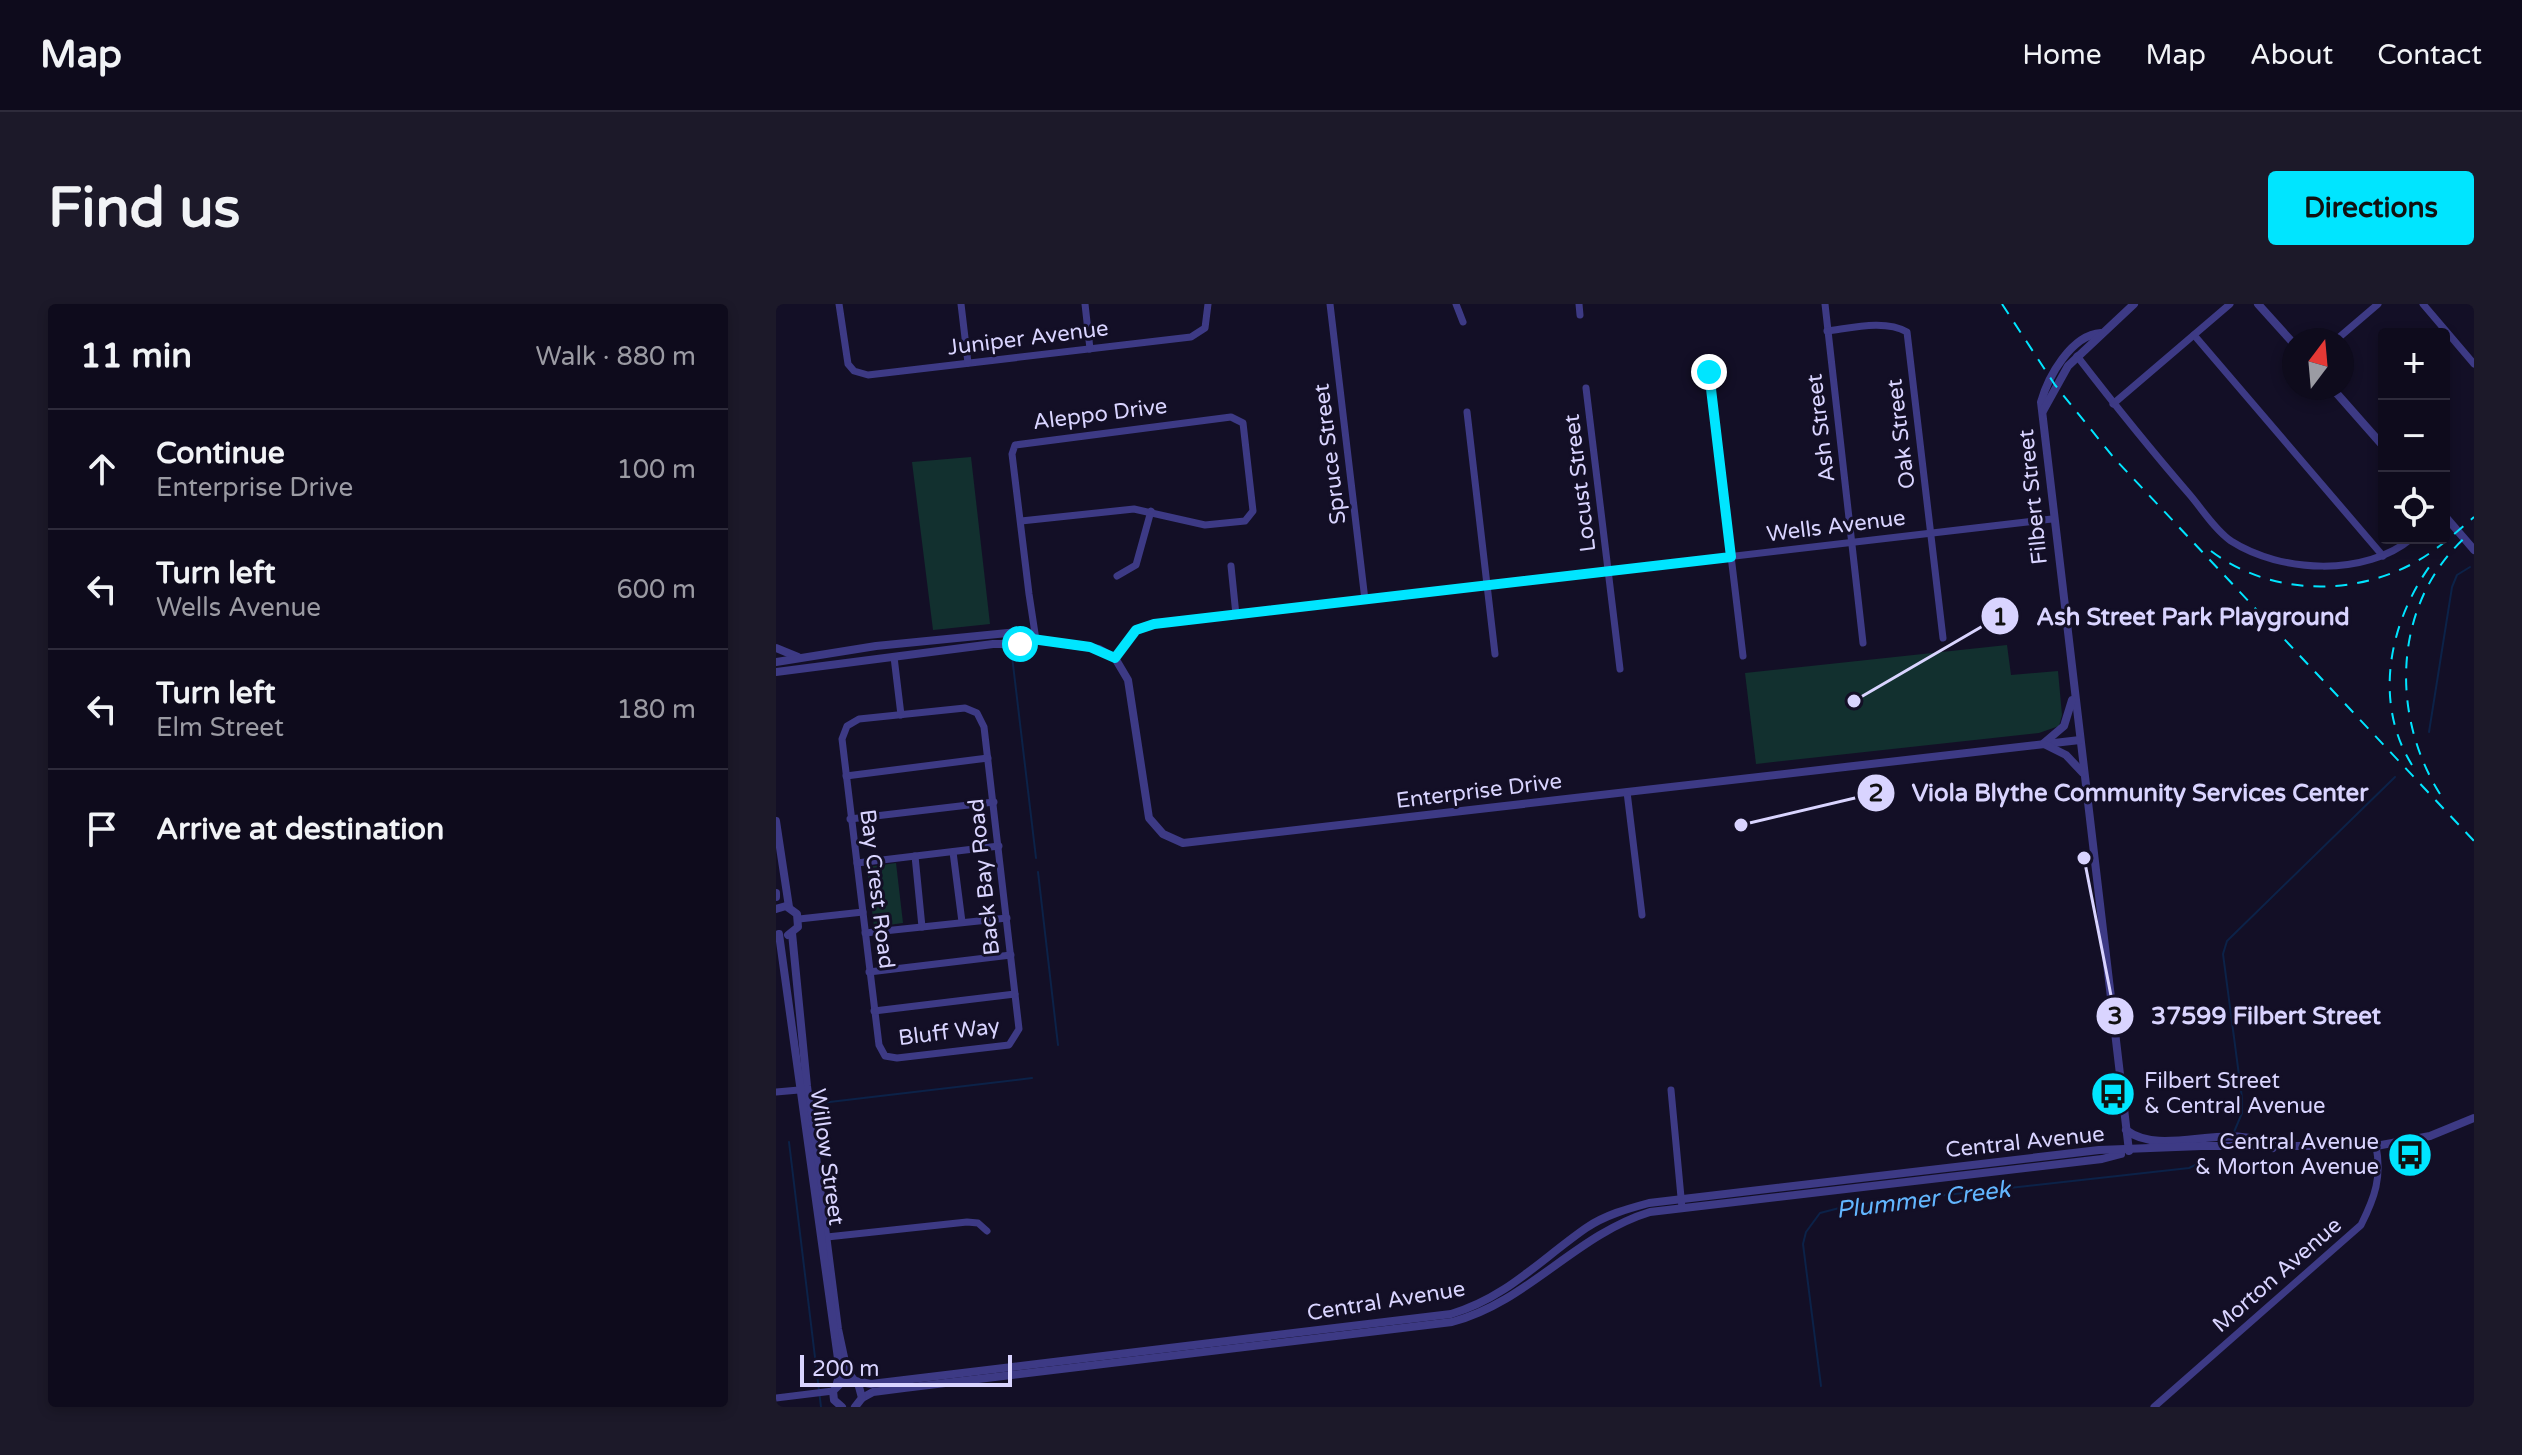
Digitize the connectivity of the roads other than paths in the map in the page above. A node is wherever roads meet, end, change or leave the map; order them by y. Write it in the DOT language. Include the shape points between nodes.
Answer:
graph roads {
  1 [pos="839,304"];
  2 [pos="961,304"];
  3 [pos="1085,304"];
  4 [pos="1208,304"];
  5 [pos="1330,304"];
  6 [pos="1456,304"];
  7 [pos="1579,304"];
  8 [pos="1825,304"];
  9 [pos="2134,304"];
  10 [pos="2230,304"];
  11 [pos="2258,304"];
  12 [pos="2378,304"];
  13 [pos="2423,304"];
  14 [pos="1580,315"];
  15 [pos="1463,322"];
  16 [pos="2350,328"];
  17 [pos="1827,331"];
  18 [pos="2282,331"];
  19 [pos="2101,333"];
  20 [pos="2194,335"];
  21 [pos="1090,349"];
  22 [pos="2077,356"];
  23 [pos="968,363"];
  24 [pos="2474,364"];
  25 [pos="1709,372"];
  26 [pos="2052,381"];
  27 [pos="1586,388"];
  28 [pos="2343,400"];
  29 [pos="2113,404"];
  30 [pos="1467,412"];
  31 [pos="2378,440"];
  32 [pos="1151,511"];
  33 [pos="2052,519"];
  34 [pos="1021,521"];
  35 [pos="2450,522"];
  36 [pos="1931,534"];
  37 [pos="1853,543"];
  38 [pos="2402,544"];
  39 [pos="2474,550"];
  40 [pos="2383,556"];
  41 [pos="1731,557"];
  42 [pos="1231,566"];
  43 [pos="1609,571"];
  44 [pos="1117,576"];
  45 [pos="1487,585"];
  46 [pos="1365,600"];
  47 [pos="1236,615"];
  48 [pos="1025,638"];
  49 [pos="1943,638"];
  50 [pos="1036,640"];
  51 [pos="1863,643"];
  52 [pos="776,648"];
  53 [pos="1495,654"];
  54 [pos="1743,656"];
  55 [pos="799,657"];
  56 [pos="894,657"];
  57 [pos="1115,658"];
  58 [pos="776,662"];
  59 [pos="1620,669"];
  60 [pos="776,672"];
  61 [pos="2074,696"];
  62 [pos="901,715"];
  63 [pos="2080,740"];
  64 [pos="2043,744"];
  65 [pos="988,758"];
  66 [pos="2083,773"];
  67 [pos="846,776"];
  68 [pos="1627,792"];
  69 [pos="994,802"];
  70 [pos="850,819"];
  71 [pos="776,821"];
  72 [pos="999,846"];
  73 [pos="953,852"];
  74 [pos="915,856"];
  75 [pos="857,863"];
  76 [pos="789,907"];
  77 [pos="776,909"];
  78 [pos="863,912"];
  79 [pos="1642,915"];
  80 [pos="1007,918"];
  81 [pos="799,919"];
  82 [pos="962,922"];
  83 [pos="922,927"];
  84 [pos="792,933"];
  85 [pos="865,933"];
  86 [pos="777,934"];
  87 [pos="1011,955"];
  88 [pos="869,972"];
  89 [pos="1015,994"];
  90 [pos="874,1011"];
  91 [pos="1016,1039"];
  92 [pos="885,1056"];
  93 [pos="799,1090"];
  94 [pos="1671,1090"];
  95 [pos="776,1092"];
  96 [pos="2474,1118"];
  97 [pos="2126,1130"];
  98 [pos="2376,1146"];
  99 [pos="2273,1148"];
  100 [pos="2129,1151"];
  101 [pos="1682,1203"];
  102 [pos="987,1231"];
  103 [pos="827,1237"];
  104 [pos="856,1382"];
  105 [pos="833,1389"];
  106 [pos="776,1398"];
  107 [pos="862,1398"];
  108 [pos="842,1407"];
  109 [pos="855,1407"];
  110 [pos="2154,1407"];
  1 -- 23 [label="street, Juniper Avenue" via="845,355 854,371 868,375"];
  2 -- 23 [label="street"];
  3 -- 21 [label="street"];
  4 -- 21 [label="street, Juniper Avenue" via="1205,328 1191,337"];
  5 -- 46 [label="street, Spruce Street"];
  6 -- 15 [label="street"];
  7 -- 14 [label="street"];
  8 -- 17 [label="street, Ash Street"];
  9 -- 19 [label="street"];
  10 -- 20 [label="street"];
  11 -- 18 [label="street"];
  12 -- 16 [label="street"];
  13 -- 24 [label="street"];
  17 -- 36 [label="street, Oak Street" via="1897,326 1907,335"];
  17 -- 37 [label="street, Ash Street"];
  19 -- 22 [label="street"];
  19 -- 26 [label="street" via="2092,333 2072,350"];
  20 -- 29 [label="street"];
  20 -- 40 [label="street"];
  21 -- 23 [label="street, Juniper Avenue"];
  22 -- 26 [label="street"];
  22 -- 29 [label="street"];
  25 -- 41 [label="street"];
  26 -- 33 [label="street, Filbert Street" via="2042,434"];
  27 -- 43 [label="street, Locust Street"];
  28 -- 31 [label="street"];
  29 -- 40 [label="street" via="2233,542 2309,565"];
  30 -- 45 [label="street"];
  32 -- 34 [label="street" via="1123,509"];
  32 -- 34 [label="street, Aleppo Drive" via="1205,525 1252,516 1239,419 1018,443 1012,454"];
  32 -- 44 [label="street" via="1140,558 1132,570"];
  33 -- 36 [label="street, Wells Avenue"];
  33 -- 61 [label="street, Filbert Street"];
  34 -- 50 [label="street, Aleppo Drive"];
  35 -- 39 [label="street"];
  36 -- 37 [label="street, Wells Avenue"];
  36 -- 49 [label="street, Oak Street"];
  37 -- 41 [label="street, Wells Avenue"];
  37 -- 51 [label="street, Ash Street"];
  38 -- 40 [label="street"];
  41 -- 43 [label="street, Wells Avenue"];
  41 -- 54 [label="street"];
  42 -- 47 [label="street"];
  43 -- 45 [label="street, Wells Avenue"];
  43 -- 59 [label="street, Locust Street"];
  45 -- 46 [label="street, Wells Avenue"];
  45 -- 53 [label="street"];
  46 -- 47 [label="street, Wells Avenue"];
  47 -- 57 [label="street, Wells Avenue" via="1144,626"];
  48 -- 50 [label="street"];
  48 -- 55 [label="street" via="1018,632 990,632"];
  48 -- 56 [label="street" via="1020,644"];
  50 -- 57 [label="street" via="1090,647"];
  52 -- 55 [label="street"];
  55 -- 58 [label="street"];
  56 -- 60 [label="street"];
  56 -- 62 [label="street"];
  57 -- 68 [label="street, Enterprise Drive" via="1128,680 1145,809 1172,840 1193,843"];
  61 -- 63 [label="street, Filbert Street"];
  61 -- 64 [label="street" via="2064,726"];
  62 -- 65 [label="street, Back Bay Road" via="965,708 977,713"];
  62 -- 67 [label="street, Bay Crest Road" via="859,719 847,726 842,739"];
  63 -- 64 [label="street, Enterprise Drive"];
  63 -- 66 [label="street, Filbert Street"];
  64 -- 66 [label="street" via="2066,755"];
  64 -- 68 [label="street, Enterprise Drive"];
  65 -- 67 [label="street"];
  65 -- 69 [label="street, Back Bay Road"];
  66 -- 97 [label="street, Filbert Street"];
  67 -- 70 [label="street, Bay Crest Road"];
  68 -- 79 [label="street"];
  69 -- 70 [label="street"];
  69 -- 72 [label="street, Back Bay Road"];
  70 -- 75 [label="street, Bay Crest Road"];
  71 -- 76 [label="street"];
  72 -- 73 [label="street"];
  72 -- 80 [label="street, Back Bay Road"];
  73 -- 74 [label="street"];
  73 -- 82 [label="street"];
  74 -- 75 [label="street"];
  74 -- 83 [label="street"];
  75 -- 78 [label="street, Bay Crest Road"];
  76 -- 77 [label="street"];
  76 -- 81 [label="street"];
  78 -- 81 [label="street"];
  78 -- 85 [label="street, Bay Crest Road"];
  80 -- 82 [label="street"];
  80 -- 87 [label="street, Back Bay Road"];
  81 -- 84 [label="street"];
  82 -- 83 [label="street"];
  83 -- 85 [label="street"];
  84 -- 86 [label="street"];
  84 -- 103 [label="street, Willow Street"];
  85 -- 88 [label="street, Bay Crest Road"];
  86 -- 93 [label="street, Willow Street"];
  87 -- 88 [label="street"];
  87 -- 89 [label="street, Back Bay Road"];
  88 -- 90 [label="street, Bay Crest Road"];
  89 -- 90 [label="street"];
  89 -- 91 [label="street, Back Bay Road"];
  90 -- 92 [label="street, Bay Crest Road"];
  91 -- 92 [label="street, Bluff Way" via="1009,1045"];
  93 -- 95 [label="street"];
  93 -- 105 [label="street, Willow Street" via="840,1373"];
  94 -- 101 [label="street"];
  96 -- 98 [label="street, Central Avenue" via="2430,1136"];
  97 -- 99 [label="street" via="2143,1140 2245,1138"];
  97 -- 100 [label="street, Filbert Street"];
  98 -- 99 [label="street, Central Avenue"];
  98 -- 110 [label="street, Morton Avenue" via="2381,1169 2376,1195 2361,1225"];
  99 -- 100 [label="street, Central Avenue"];
  100 -- 101 [label="street, Central Avenue" via="2099,1150"];
  101 -- 104 [label="street, Central Avenue" via="1649,1203 1599,1220 1508,1289 1451,1314"];
  101 -- 107 [label="street, Central Avenue" via="1609,1227 1514,1296 1452,1322 950,1382"];
  102 -- 103 [label="street" via="967,1222"];
  103 -- 104 [label="street, Willow Street" via="841,1344 847,1371"];
  104 -- 105 [label="street, Central Avenue" via="845,1379"];
  104 -- 107 [label="street, Willow Street"];
  105 -- 106 [label="street"];
  105 -- 108 [label="street" via="834,1400"];
  107 -- 109 [label="street"];
}
